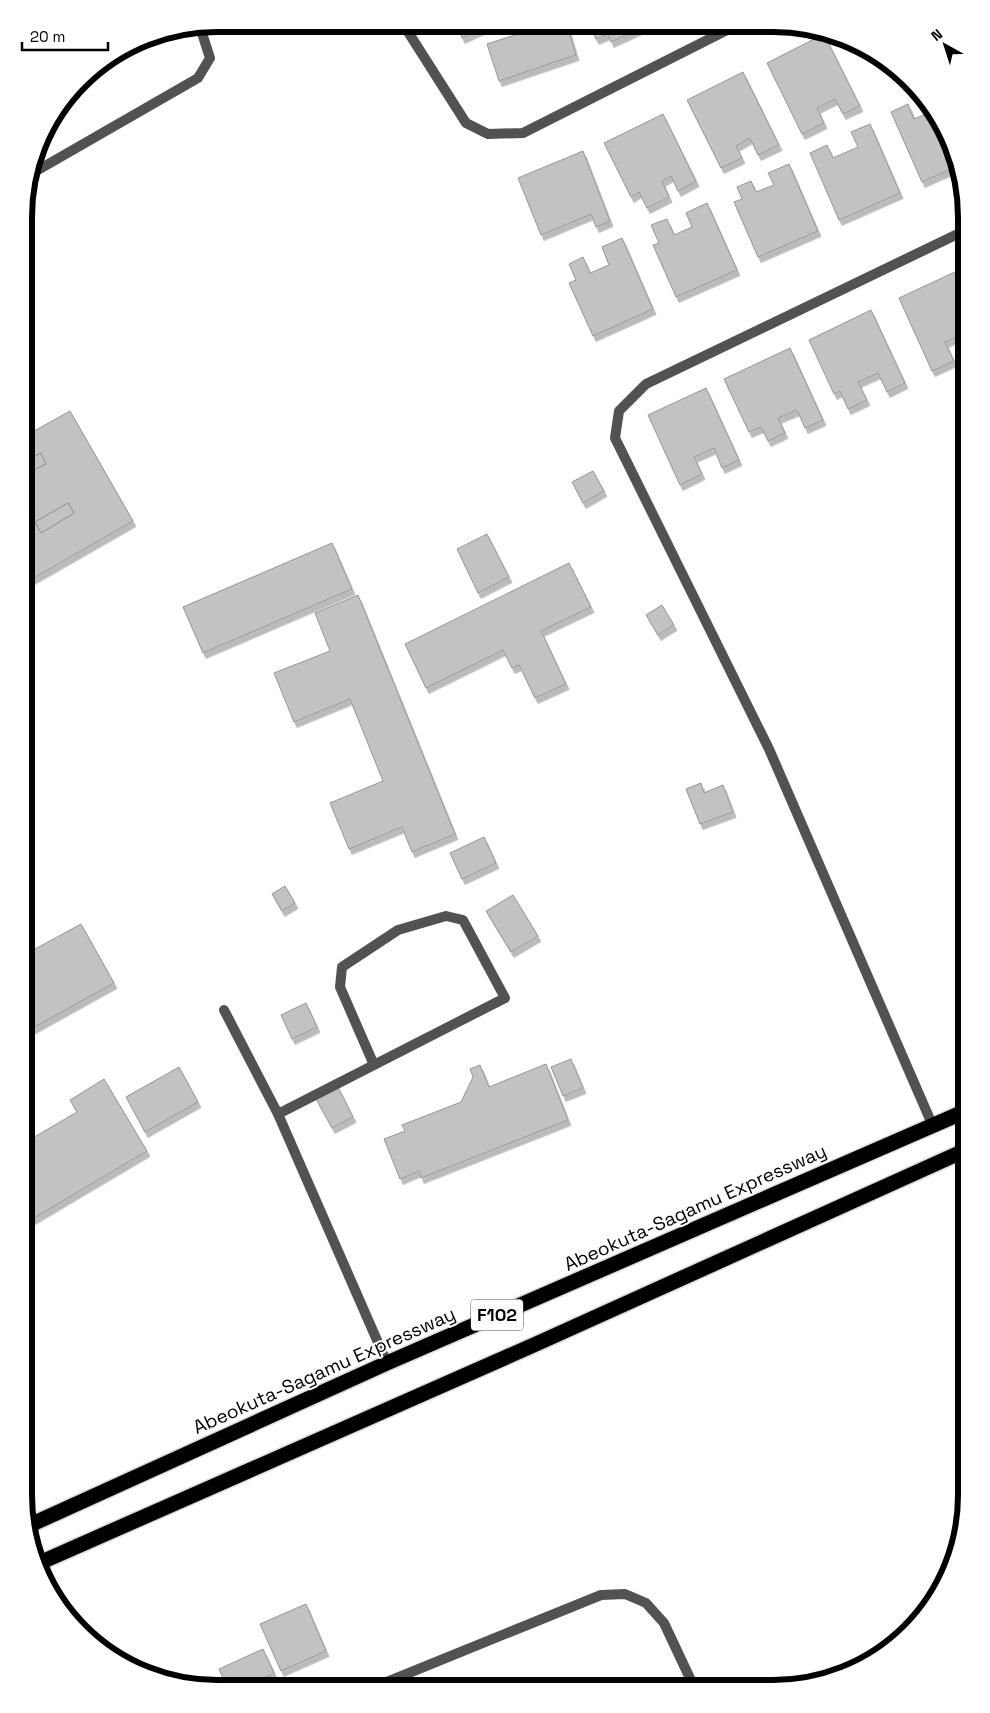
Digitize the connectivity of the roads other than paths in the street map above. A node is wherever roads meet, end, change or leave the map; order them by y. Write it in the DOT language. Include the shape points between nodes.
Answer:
graph roads {
  1 [pos="408,32"];
  2 [pos="723,32"];
  3 [pos="202,33"];
  4 [pos="39,169"];
  5 [pos="958,234"];
  6 [pos="224,1010"];
  7 [pos="374,1065"];
  8 [pos="278,1114"];
  9 [pos="958,1114"];
  10 [pos="932,1124"];
  11 [pos="958,1154"];
  12 [pos="387,1363"];
  13 [pos="34,1523"];
  14 [pos="45,1561"];
  15 [pos="392,1680"];
  16 [pos="690,1680"];
  1 -- 2 [label="street" via="466,123 488,134 523,133"];
  3 -- 4 [label="street" via="210,58 198,78"];
  5 -- 10 [label="street" via="646,384 619,411 614,438 769,750"];
  6 -- 8 [label="street"];
  7 -- 7 [label="street" via="505,998 463,920 446,916 398,930 342,967 340,986"];
  7 -- 8 [label="street"];
  8 -- 12 [label="street"];
  9 -- 10 [label="highway, Abeokuta-Sagamu Expressway / F102"];
  10 -- 12 [label="highway, Abeokuta-Sagamu Expressway / F102"];
  11 -- 14 [label="highway, F102"];
  12 -- 13 [label="highway, Abeokuta-Sagamu Expressway / F102"];
  15 -- 16 [label="street" via="602,1595 625,1594 646,1603 664,1623"];
}
